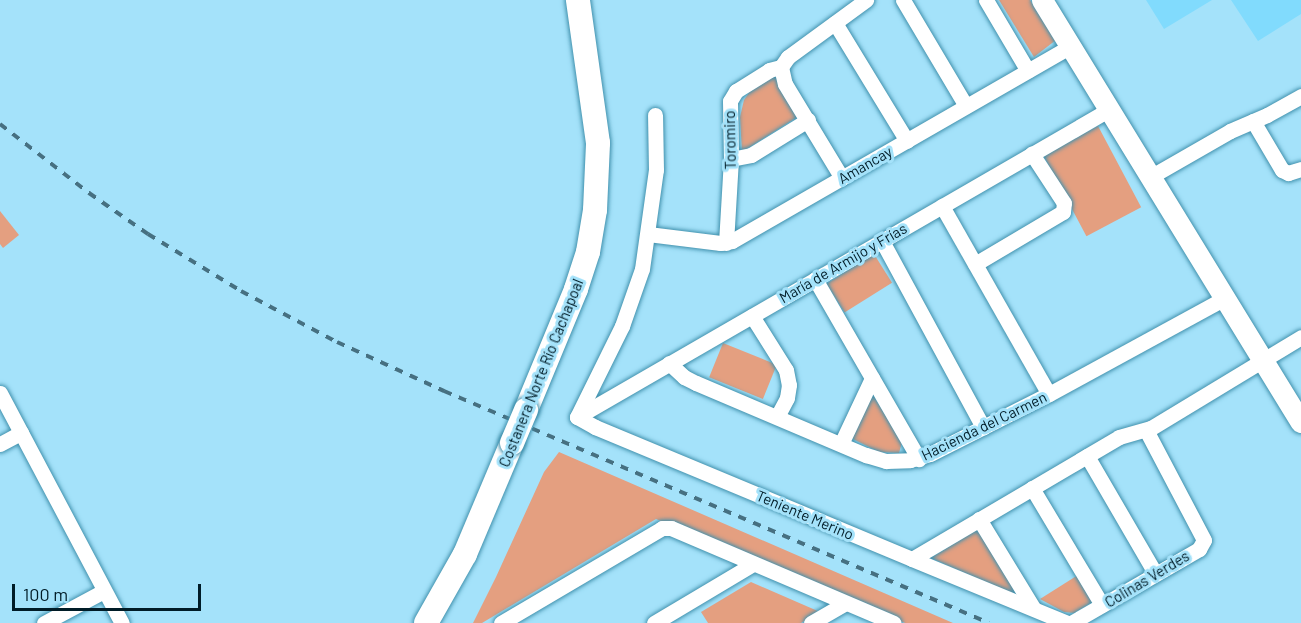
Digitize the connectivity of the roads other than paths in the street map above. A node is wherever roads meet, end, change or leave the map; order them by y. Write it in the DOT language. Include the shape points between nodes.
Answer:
graph roads {
  1 [pos="578,0"];
  2 [pos="866,0"];
  3 [pos="903,0"];
  4 [pos="986,0"];
  5 [pos="1042,0"];
  6 [pos="835,23"];
  7 [pos="1071,46"];
  8 [pos="781,67"];
  9 [pos="1028,71"];
  10 [pos="1301,96"];
  11 [pos="966,106"];
  12 [pos="1110,109"];
  13 [pos="655,115"];
  14 [pos="808,120"];
  15 [pos="1253,121"];
  16 [pos="907,141"];
  17 [pos="1032,154"];
  18 [pos="731,159"];
  19 [pos="1301,169"];
  20 [pos="1150,177"];
  21 [pos="842,178"];
  22 [pos="942,206"];
  23 [pos="648,234"];
  24 [pos="882,241"];
  25 [pos="726,243"];
  26 [pos="975,264"];
  27 [pos="815,279"];
  28 [pos="1225,298"];
  29 [pos="752,315"];
  30 [pos="1301,337"];
  31 [pos="1263,360"];
  32 [pos="669,363"];
  33 [pos="872,378"];
  34 [pos="0,393"];
  35 [pos="1049,394"];
  36 [pos="577,417"];
  37 [pos="777,417"];
  38 [pos="1301,422"];
  39 [pos="983,427"];
  40 [pos="1146,430"];
  41 [pos="21,433"];
  42 [pos="0,444"];
  43 [pos="841,444"];
  44 [pos="1087,456"];
  45 [pos="919,459"];
  46 [pos="1032,488"];
  47 [pos="979,519"];
  48 [pos="912,559"];
  49 [pos="753,564"];
  50 [pos="1155,573"];
  51 [pos="104,591"];
  52 [pos="845,603"];
  53 [pos="1102,605"];
  54 [pos="1034,609"];
  55 [pos="44,623"];
  56 [pos="122,623"];
  57 [pos="426,623"];
  58 [pos="501,623"];
  59 [pos="654,623"];
  60 [pos="811,623"];
  61 [pos="894,623"];
  62 [pos="1069,623"];
  1 -- 57 [label="main road, Costanera Norte Río Cachapoal, bridge" via="598,143 595,210 588,252 465,554"];
  2 -- 6 [label="street, Toromiro"];
  3 -- 11 [label="street"];
  4 -- 9 [label="street"];
  5 -- 7 [label="main road"];
  6 -- 8 [label="street, Toromiro" via="788,57"];
  6 -- 16 [label="street"];
  7 -- 9 [label="street, Amancay"];
  7 -- 12 [label="main road"];
  8 -- 14 [label="street" via="785,84"];
  8 -- 18 [label="street, Toromiro" via="743,86 730,101"];
  9 -- 11 [label="street, Amancay"];
  10 -- 15 [label="street"];
  11 -- 16 [label="street, Amancay"];
  12 -- 17 [label="street, María de Armijo y Frías"];
  12 -- 20 [label="main road"];
  13 -- 23 [label="street" via="656,170"];
  14 -- 18 [label="street" via="751,155"];
  14 -- 21 [label="street"];
  15 -- 19 [label="street" via="1282,170 1288,173"];
  15 -- 20 [label="street"];
  16 -- 21 [label="street, Amancay"];
  17 -- 22 [label="street, María de Armijo y Frías"];
  17 -- 26 [label="street" via="1064,203 1063,212"];
  18 -- 25 [label="street, Toromiro"];
  20 -- 28 [label="main road"];
  21 -- 25 [label="street, Amancay"];
  22 -- 24 [label="street, María de Armijo y Frías"];
  22 -- 26 [label="street"];
  23 -- 25 [label="street"];
  23 -- 36 [label="street" via="628,311"];
  24 -- 27 [label="street, María de Armijo y Frías"];
  24 -- 39 [label="street"];
  26 -- 35 [label="street"];
  27 -- 29 [label="street, María de Armijo y Frías"];
  27 -- 33 [label="street"];
  28 -- 31 [label="main road"];
  28 -- 35 [label="street, Hacienda del Carmen"];
  29 -- 32 [label="street, María de Armijo y Frías"];
  29 -- 37 [label="street" via="786,370 787,398"];
  30 -- 31 [label="street"];
  31 -- 38 [label="main road"];
  31 -- 40 [label="street"];
  32 -- 36 [label="street, María de Armijo y Frías"];
  32 -- 37 [label="street, Hacienda del Carmen" via="690,380"];
  33 -- 43 [label="street"];
  33 -- 45 [label="street"];
  34 -- 41 [label="street"];
  35 -- 39 [label="street, Hacienda del Carmen"];
  36 -- 48 [label="street, Teniente Merino" via="595,428"];
  37 -- 43 [label="street, Hacienda del Carmen"];
  39 -- 45 [label="street, Hacienda del Carmen"];
  40 -- 44 [label="street" via="1126,434"];
  40 -- 50 [label="street, Colinas Verdes" via="1204,540 1199,549"];
  41 -- 42 [label="street"];
  41 -- 51 [label="street"];
  43 -- 45 [label="street, Hacienda del Carmen" via="886,461"];
  44 -- 46 [label="street"];
  44 -- 50 [label="street"];
  46 -- 47 [label="street"];
  46 -- 53 [label="street"];
  47 -- 48 [label="street"];
  47 -- 54 [label="street"];
  48 -- 54 [label="street, Teniente Merino"];
  49 -- 52 [label="street"];
  49 -- 58 [label="street" via="671,528 662,528"];
  49 -- 59 [label="street"];
  50 -- 53 [label="street, Colinas Verdes"];
  51 -- 55 [label="street"];
  51 -- 56 [label="street"];
  52 -- 60 [label="street"];
  52 -- 61 [label="street"];
  53 -- 62 [label="street, Colinas Verdes"];
  54 -- 62 [label="street, Teniente Merino"];
}
